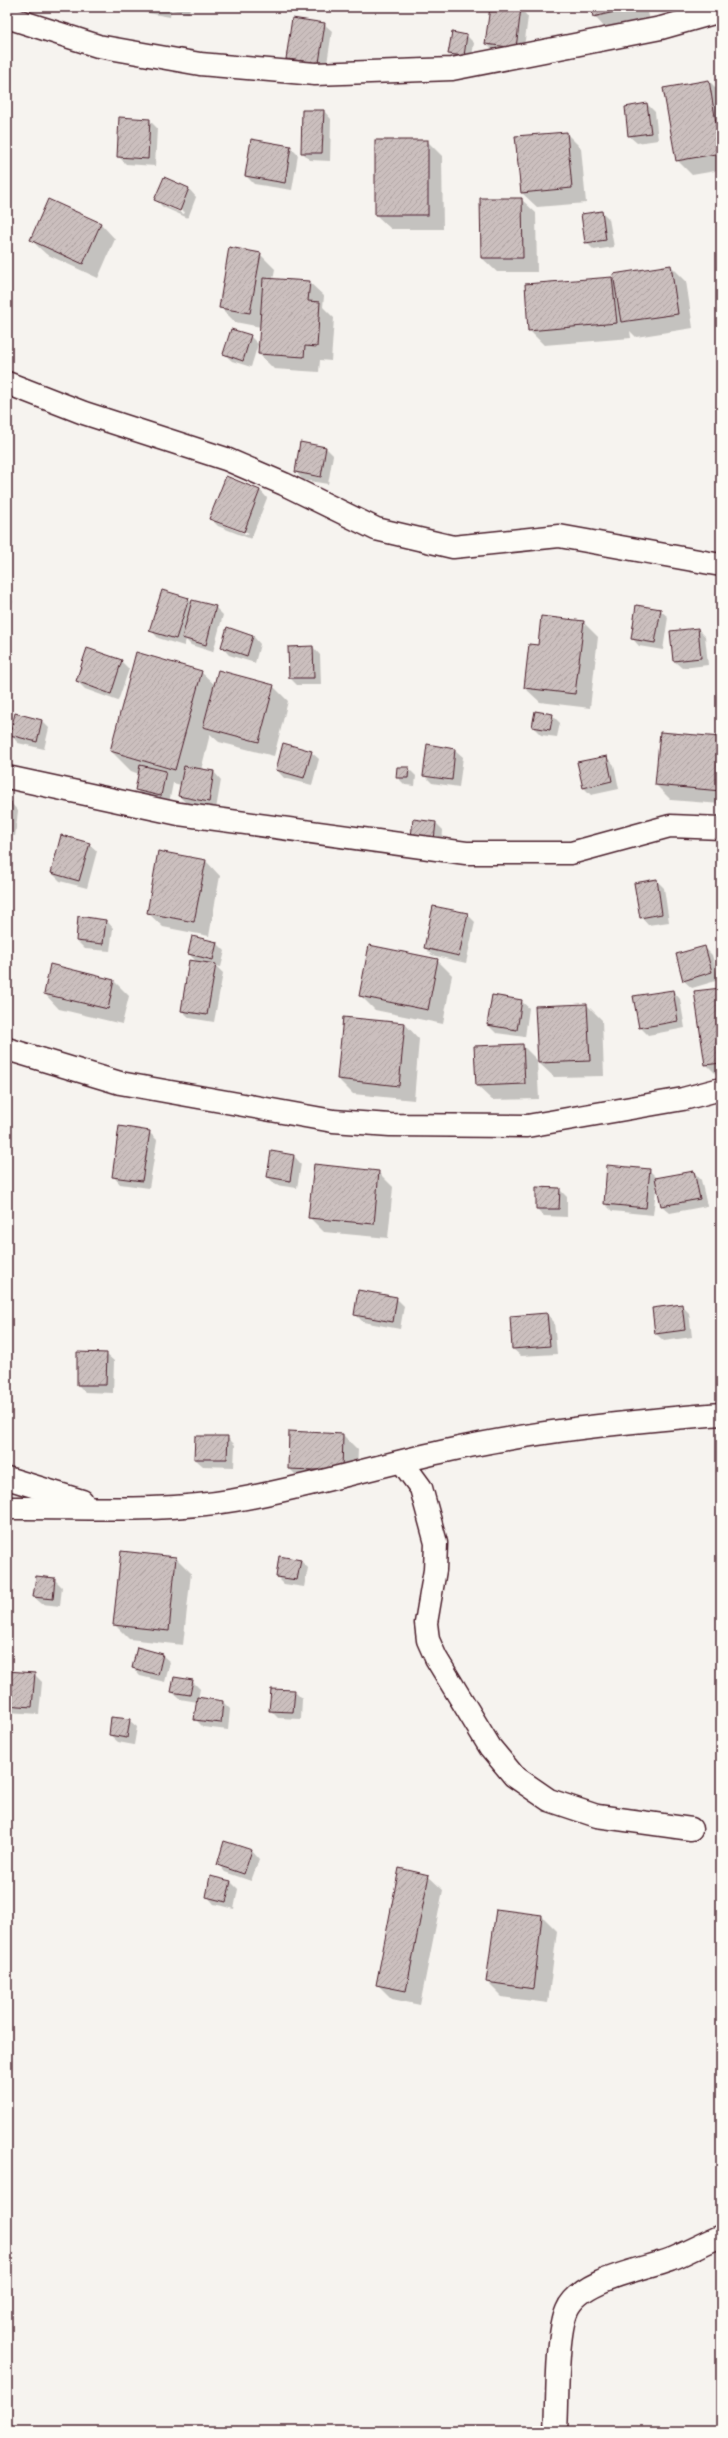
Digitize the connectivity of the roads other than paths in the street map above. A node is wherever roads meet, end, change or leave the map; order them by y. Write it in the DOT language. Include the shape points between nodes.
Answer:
graph roads {
  1 [pos="721,11"];
  2 [pos="7,17"];
  3 [pos="7,383"];
  4 [pos="721,565"];
  5 [pos="7,777"];
  6 [pos="721,828"];
  7 [pos="7,1048"];
  8 [pos="721,1089"];
  9 [pos="721,1414"];
  10 [pos="402,1462"];
  11 [pos="7,1478"];
  12 [pos="101,1507"];
  13 [pos="7,1508"];
  14 [pos="690,1829"];
  15 [pos="721,2236"];
  16 [pos="556,2431"];
  1 -- 2 [label="street" via="661,28 452,70 315,74 200,64 98,46"];
  3 -- 4 [label="street" via="84,413 226,459 376,529 453,547 559,536"];
  5 -- 6 [label="street" via="179,814 466,853 571,853 670,826"];
  7 -- 8 [label="street" via="120,1083 333,1121 390,1125 527,1126 683,1099"];
  9 -- 10 [label="street" via="604,1423 532,1434"];
  10 -- 12 [label="street" via="235,1500 155,1508"];
  10 -- 14 [label="street" via="421,1488 436,1543 435,1570 426,1623 428,1640 436,1658 490,1747 514,1776 549,1800 597,1816"];
  11 -- 12 [label="street"];
  12 -- 13 [label="street"];
  15 -- 16 [label="street" via="672,2258 588,2288 575,2296 567,2309 562,2326"];
}
